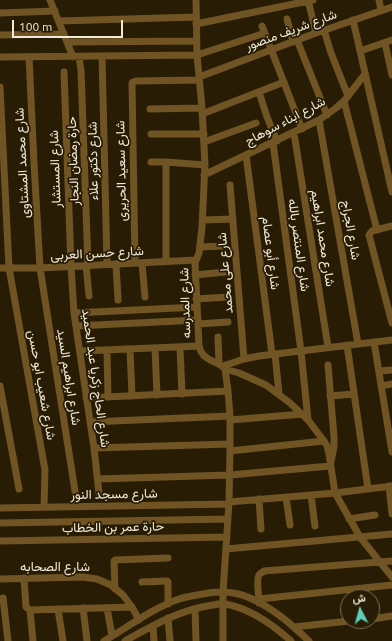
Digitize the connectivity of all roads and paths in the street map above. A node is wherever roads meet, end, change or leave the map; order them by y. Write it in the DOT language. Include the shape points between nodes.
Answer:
graph roads {
  1 [pos="50,0"];
  2 [pos="196,0"];
  3 [pos="310,0"];
  4 [pos="379,0"];
  5 [pos="392,7"];
  6 [pos="382,10"];
  7 [pos="55,11"];
  8 [pos="0,13"];
  9 [pos="287,19"];
  10 [pos="196,20"];
  11 [pos="353,20"];
  12 [pos="59,21"];
  13 [pos="324,30"];
  14 [pos="316,33"];
  15 [pos="64,34"];
  16 [pos="0,35"];
  17 [pos="197,41"];
  18 [pos="295,41"];
  19 [pos="68,42"];
  20 [pos="388,42"];
  21 [pos="272,50"];
  22 [pos="360,51"];
  23 [pos="197,55"];
  24 [pos="102,56"];
  25 [pos="0,57"];
  26 [pos="29,57"];
  27 [pos="76,57"];
  28 [pos="64,72"];
  29 [pos="366,74"];
  30 [pos="392,75"];
  31 [pos="199,79"];
  32 [pos="136,81"];
  33 [pos="284,82"];
  34 [pos="0,87"];
  35 [pos="259,92"];
  36 [pos="346,98"];
  37 [pos="150,109"];
  38 [pos="202,111"];
  39 [pos="327,115"];
  40 [pos="319,120"];
  41 [pos="256,123"];
  42 [pos="302,129"];
  43 [pos="294,132"];
  44 [pos="151,134"];
  45 [pos="204,138"];
  46 [pos="275,142"];
  47 [pos="246,156"];
  48 [pos="150,162"];
  49 [pos="166,162"];
  50 [pos="205,165"];
  51 [pos="204,175"];
  52 [pos="230,185"];
  53 [pos="392,192"];
  54 [pos="232,219"];
  55 [pos="202,220"];
  56 [pos="392,226"];
  57 [pos="373,231"];
  58 [pos="225,246"];
  59 [pos="200,247"];
  60 [pos="196,260"];
  61 [pos="166,262"];
  62 [pos="138,263"];
  63 [pos="107,264"];
  64 [pos="116,264"];
  65 [pos="87,265"];
  66 [pos="70,266"];
  67 [pos="0,268"];
  68 [pos="9,268"];
  69 [pos="40,268"];
  70 [pos="225,272"];
  71 [pos="195,274"];
  72 [pos="89,296"];
  73 [pos="145,297"];
  74 [pos="228,297"];
  75 [pos="196,299"];
  76 [pos="118,300"];
  77 [pos="197,307"];
  78 [pos="74,313"];
  79 [pos="198,322"];
  80 [pos="228,322"];
  81 [pos="392,323"];
  82 [pos="76,326"];
  83 [pos="218,337"];
  84 [pos="392,340"];
  85 [pos="374,342"];
  86 [pos="358,344"];
  87 [pos="347,345"];
  88 [pos="199,346"];
  89 [pos="180,347"];
  90 [pos="328,347"];
  91 [pos="155,348"];
  92 [pos="130,349"];
  93 [pos="107,350"];
  94 [pos="80,351"];
  95 [pos="301,351"];
  96 [pos="274,354"];
  97 [pos="244,359"];
  98 [pos="328,365"];
  99 [pos="222,366"];
  100 [pos="392,370"];
  101 [pos="379,371"];
  102 [pos="392,384"];
  103 [pos="0,386"];
  104 [pos="382,386"];
  105 [pos="228,391"];
  106 [pos="182,394"];
  107 [pos="279,394"];
  108 [pos="354,394"];
  109 [pos="157,395"];
  110 [pos="132,396"];
  111 [pos="330,396"];
  112 [pos="108,397"];
  113 [pos="86,398"];
  114 [pos="388,408"];
  115 [pos="303,414"];
  116 [pos="230,418"];
  117 [pos="308,420"];
  118 [pos="90,422"];
  119 [pos="391,435"];
  120 [pos="324,441"];
  121 [pos="230,447"];
  122 [pos="94,448"];
  123 [pos="392,452"];
  124 [pos="330,466"];
  125 [pos="230,475"];
  126 [pos="98,479"];
  127 [pos="391,486"];
  128 [pos="19,489"];
  129 [pos="368,489"];
  130 [pos="75,491"];
  131 [pos="99,493"];
  132 [pos="335,493"];
  133 [pos="311,495"];
  134 [pos="286,497"];
  135 [pos="259,499"];
  136 [pos="229,503"];
  137 [pos="44,507"];
  138 [pos="0,508"];
  139 [pos="392,514"];
  140 [pos="375,515"];
  141 [pos="228,519"];
  142 [pos="349,519"];
  143 [pos="0,523"];
  144 [pos="290,525"];
  145 [pos="315,526"];
  146 [pos="261,529"];
  147 [pos="392,534"];
  148 [pos="227,537"];
  149 [pos="360,537"];
  150 [pos="0,541"];
  151 [pos="226,549"];
  152 [pos="168,558"];
  153 [pos="392,561"];
  154 [pos="380,562"];
  155 [pos="392,577"];
  156 [pos="24,578"];
  157 [pos="0,579"];
  158 [pos="142,582"];
  159 [pos="392,585"];
  160 [pos="115,589"];
  161 [pos="223,592"];
  162 [pos="3,598"];
  163 [pos="259,601"];
  164 [pos="168,604"];
  165 [pos="223,604"];
  166 [pos="132,607"];
  167 [pos="83,608"];
  168 [pos="107,608"];
  169 [pos="58,609"];
  170 [pos="195,609"];
  171 [pos="2,610"];
  172 [pos="30,610"];
  173 [pos="392,616"];
  174 [pos="168,618"];
  175 [pos="380,618"];
  176 [pos="139,620"];
  177 [pos="340,622"];
  178 [pos="130,626"];
  179 [pos="153,626"];
  180 [pos="294,627"];
  181 [pos="136,635"];
  182 [pos="112,636"];
  183 [pos="8,641"];
  184 [pos="33,641"];
  185 [pos="63,641"];
  186 [pos="87,641"];
  187 [pos="104,641"];
  188 [pos="126,641"];
  189 [pos="154,641"];
  190 [pos="170,641"];
  191 [pos="196,641"];
  192 [pos="223,641"];
  193 [pos="291,641"];
  194 [pos="309,641"];
  1 -- 7 [label="street, حارة رمضان النجار"];
  2 -- 10 [label="street, شارع المدرسه"];
  3 -- 10 [label="street"];
  3 -- 14 [label="street"];
  4 -- 6 [label="street"];
  5 -- 6 [label="street, شارع شريف منصور"];
  6 -- 11 [label="street, شارع شريف منصور"];
  7 -- 8 [label="street"];
  7 -- 12 [label="street, حارة رمضان النجار"];
  9 -- 18 [label="street"];
  10 -- 12 [label="street"];
  10 -- 17 [label="street, شارع المدرسه"];
  11 -- 13 [label="street, شارع شريف منصور"];
  11 -- 22 [label="street"];
  12 -- 15 [label="street, حارة رمضان النجار"];
  13 -- 14 [label="street, شارع شريف منصور"];
  13 -- 36 [label="street"];
  14 -- 18 [label="street, شارع شريف منصور"];
  15 -- 16 [label="street"];
  15 -- 19 [label="street, حارة رمضان النجار"];
  17 -- 19 [label="street"];
  17 -- 23 [label="street, شارع المدرسه"];
  18 -- 21 [label="street, شارع شريف منصور"];
  18 -- 39 [label="street"];
  19 -- 27 [label="street, حارة رمضان النجار"];
  20 -- 22 [label="street"];
  20 -- 30 [label="street"];
  21 -- 23 [label="street" via="263,30"];
  21 -- 31 [label="street, شارع شريف منصور"];
  21 -- 33 [label="street"];
  22 -- 29 [label="street"];
  23 -- 24 [label="street"];
  23 -- 31 [label="street, شارع المدرسه"];
  24 -- 27 [label="street"];
  24 -- 63 [label="street, شارع دكتور علاء"];
  25 -- 26 [label="street"];
  26 -- 27 [label="street"];
  26 -- 69 [label="street, شارع محمد المشتاوى"];
  27 -- 65 [label="street, حارة رمضان النجار" via="81,70"];
  28 -- 66 [label="street, شارع المستشار"];
  29 -- 36 [label="street, شارع ابناء سوهاج"];
  29 -- 53 [label="street"];
  31 -- 32 [label="street, شارع شريف منصور"];
  31 -- 38 [label="street, شارع المدرسه"];
  32 -- 62 [label="street, شارع سعيد الحريرى" via="131,85"];
  33 -- 35 [label="street"];
  33 -- 42 [label="street"];
  34 -- 68 [label="street, شارع شعيب ابو حسن"];
  35 -- 38 [label="street"];
  35 -- 46 [label="street, شارع المنتصر بالله"];
  36 -- 39 [label="street, شارع ابناء سوهاج"];
  36 -- 57 [label="street"];
  37 -- 38 [label="street"];
  38 -- 45 [label="street, شارع المدرسه"];
  39 -- 40 [label="street, شارع ابناء سوهاج"];
  40 -- 42 [label="street, شارع ابناء سوهاج"];
  40 -- 86 [label="street, شارع الجراج"];
  41 -- 45 [label="street"];
  42 -- 43 [label="street, شارع ابناء سوهاج"];
  43 -- 46 [label="street, شارع ابناء سوهاج"];
  43 -- 90 [label="street, شارع محمد ابراهيم"];
  44 -- 45 [label="street"];
  45 -- 50 [label="street, شارع المدرسه"];
  46 -- 47 [label="street, شارع ابناء سوهاج"];
  46 -- 95 [label="street, شارع المنتصر بالله"];
  47 -- 51 [label="street, شارع ابناء سوهاج"];
  47 -- 96 [label="street, شارع أبو عصام"];
  48 -- 49 [label="street"];
  49 -- 50 [label="street"];
  49 -- 61 [label="street"];
  50 -- 51 [label="street, شارع المدرسه"];
  51 -- 55 [label="street, شارع المدرسه"];
  52 -- 54 [label="street, شارع على محمد"];
  54 -- 55 [label="street"];
  54 -- 97 [label="street, شارع على محمد"];
  55 -- 59 [label="street, شارع المدرسه"];
  56 -- 57 [label="street"];
  57 -- 81 [label="street" via="369,237"];
  58 -- 59 [label="street"];
  59 -- 60 [label="street, شارع المدرسه"];
  60 -- 61 [label="street, شارع حسن العربى"];
  60 -- 71 [label="street, شارع المدرسه"];
  61 -- 62 [label="street, شارع حسن العربى"];
  62 -- 64 [label="street, شارع حسن العربى"];
  62 -- 73 [label="street"];
  63 -- 64 [label="street, شارع حسن العربى"];
  63 -- 65 [label="street, شارع حسن العربى"];
  64 -- 76 [label="street"];
  65 -- 66 [label="street, شارع حسن العربى"];
  65 -- 72 [label="street, حارة رمضان النجار"];
  66 -- 69 [label="street, شارع حسن العربى"];
  66 -- 78 [label="street, شارع الحاج زكريا عبد الحميد"];
  67 -- 68 [label="street, شارع حسن العربى"];
  68 -- 69 [label="street, شارع حسن العربى"];
  68 -- 137 [label="street, شارع شعيب ابو حسن" via="45,470"];
  69 -- 130 [label="street, شارع ابراهيم السيد"];
  70 -- 71 [label="street"];
  71 -- 75 [label="street, شارع المدرسه"];
  74 -- 75 [label="street"];
  75 -- 77 [label="street, شارع المدرسه"];
  77 -- 78 [label="street"];
  77 -- 79 [label="street, شارع المدرسه"];
  78 -- 82 [label="street, شارع الحاج زكريا عبد الحميد"];
  79 -- 80 [label="street"];
  79 -- 82 [label="street"];
  79 -- 88 [label="street, شارع المدرسه"];
  82 -- 94 [label="street, شارع الحاج زكريا عبد الحميد"];
  83 -- 99 [label="street"];
  84 -- 85 [label="street"];
  85 -- 86 [label="street"];
  85 -- 101 [label="street"];
  86 -- 87 [label="street"];
  87 -- 90 [label="street"];
  87 -- 108 [label="street"];
  88 -- 89 [label="street"];
  88 -- 99 [label="street, شارع المدرسه" via="206,358"];
  89 -- 91 [label="street"];
  89 -- 106 [label="street"];
  90 -- 95 [label="street"];
  91 -- 92 [label="street"];
  91 -- 109 [label="street"];
  92 -- 93 [label="street"];
  92 -- 110 [label="street"];
  93 -- 94 [label="street"];
  93 -- 112 [label="street"];
  94 -- 113 [label="street, شارع الحاج زكريا عبد الحميد"];
  95 -- 96 [label="street"];
  95 -- 117 [label="street, شارع المنتصر بالله"];
  96 -- 97 [label="street"];
  96 -- 107 [label="street, شارع أبو عصام"];
  97 -- 99 [label="street"];
  98 -- 111 [label="street"];
  99 -- 105 [label="street"];
  99 -- 107 [label="street, شارع المدرسه" via="253,378"];
  100 -- 101 [label="street"];
  101 -- 104 [label="street"];
  102 -- 104 [label="street"];
  103 -- 128 [label="street"];
  104 -- 114 [label="street"];
  105 -- 106 [label="street"];
  105 -- 116 [label="street"];
  106 -- 109 [label="street"];
  107 -- 115 [label="street, شارع المدرسه"];
  108 -- 111 [label="street"];
  108 -- 129 [label="street"];
  109 -- 110 [label="street"];
  110 -- 112 [label="street"];
  111 -- 124 [label="street" via="334,437 334,452"];
  112 -- 113 [label="street"];
  113 -- 118 [label="street, شارع الحاج زكريا عبد الحميد"];
  114 -- 119 [label="street"];
  115 -- 116 [label="street"];
  115 -- 117 [label="street, شارع المدرسه"];
  116 -- 118 [label="street"];
  116 -- 121 [label="street"];
  117 -- 120 [label="street, شارع المدرسه"];
  118 -- 122 [label="street, شارع الحاج زكريا عبد الحميد"];
  119 -- 123 [label="street"];
  120 -- 121 [label="street"];
  120 -- 124 [label="street"];
  121 -- 122 [label="street"];
  121 -- 125 [label="street"];
  122 -- 126 [label="street, شارع الحاج زكريا عبد الحميد"];
  124 -- 125 [label="street"];
  124 -- 132 [label="street"];
  125 -- 126 [label="street"];
  125 -- 136 [label="street"];
  126 -- 131 [label="street, شارع الحاج زكريا عبد الحميد"];
  127 -- 129 [label="street, شارع مسجد النور"];
  127 -- 139 [label="street"];
  129 -- 132 [label="street, شارع مسجد النور"];
  132 -- 133 [label="street, شارع مسجد النور"];
  132 -- 142 [label="street"];
  133 -- 134 [label="street, شارع مسجد النور"];
  133 -- 145 [label="street"];
  134 -- 135 [label="street, شارع مسجد النور"];
  134 -- 144 [label="street"];
  135 -- 136 [label="street, شارع مسجد النور"];
  135 -- 146 [label="street"];
  136 -- 137 [label="street, شارع مسجد النور"];
  136 -- 141 [label="street"];
  137 -- 138 [label="street, شارع مسجد النور"];
  140 -- 142 [label="street"];
  141 -- 143 [label="street"];
  141 -- 148 [label="street"];
  142 -- 149 [label="street"];
  147 -- 149 [label="street"];
  148 -- 150 [label="street, حارة عمر بن الخطاب"];
  148 -- 151 [label="street"];
  149 -- 151 [label="street"];
  149 -- 154 [label="street"];
  151 -- 161 [label="street"];
  152 -- 160 [label="street" via="114,560"];
  153 -- 154 [label="street"];
  154 -- 155 [label="street"];
  154 -- 163 [label="street" via="264,572 257,580"];
  156 -- 157 [label="street, شارع الصحابه"];
  156 -- 160 [label="street, شارع الصحابه" via="83,577 98,579"];
  156 -- 172 [label="street" via="26,607"];
  158 -- 164 [label="street" via="167,580"];
  159 -- 163 [label="street"];
  160 -- 166 [label="street, شارع الصحابه"];
  161 -- 163 [label="street"];
  161 -- 164 [label="street" via="195,595"];
  161 -- 165 [label="street"];
  162 -- 171 [label="street"];
  163 -- 180 [label="street"];
  164 -- 176 [label="street"];
  165 -- 170 [label="street"];
  165 -- 192 [label="street"];
  165 -- 193 [label="street" via="247,610 262,618"];
  166 -- 168 [label="street"];
  166 -- 176 [label="street, شارع الصحابه"];
  167 -- 168 [label="street"];
  167 -- 169 [label="street"];
  167 -- 186 [label="street"];
  168 -- 182 [label="street"];
  169 -- 172 [label="street"];
  169 -- 185 [label="street"];
  170 -- 174 [label="street"];
  170 -- 191 [label="street"];
  171 -- 183 [label="street"];
  172 -- 184 [label="street"];
  173 -- 175 [label="street"];
  174 -- 179 [label="street"];
  174 -- 190 [label="street"];
  176 -- 178 [label="street"];
  177 -- 180 [label="street"];
  178 -- 181 [label="street"];
  178 -- 182 [label="street"];
  179 -- 181 [label="street"];
  179 -- 189 [label="street"];
  180 -- 194 [label="street"];
  181 -- 188 [label="street"];
  182 -- 187 [label="street"];
}
